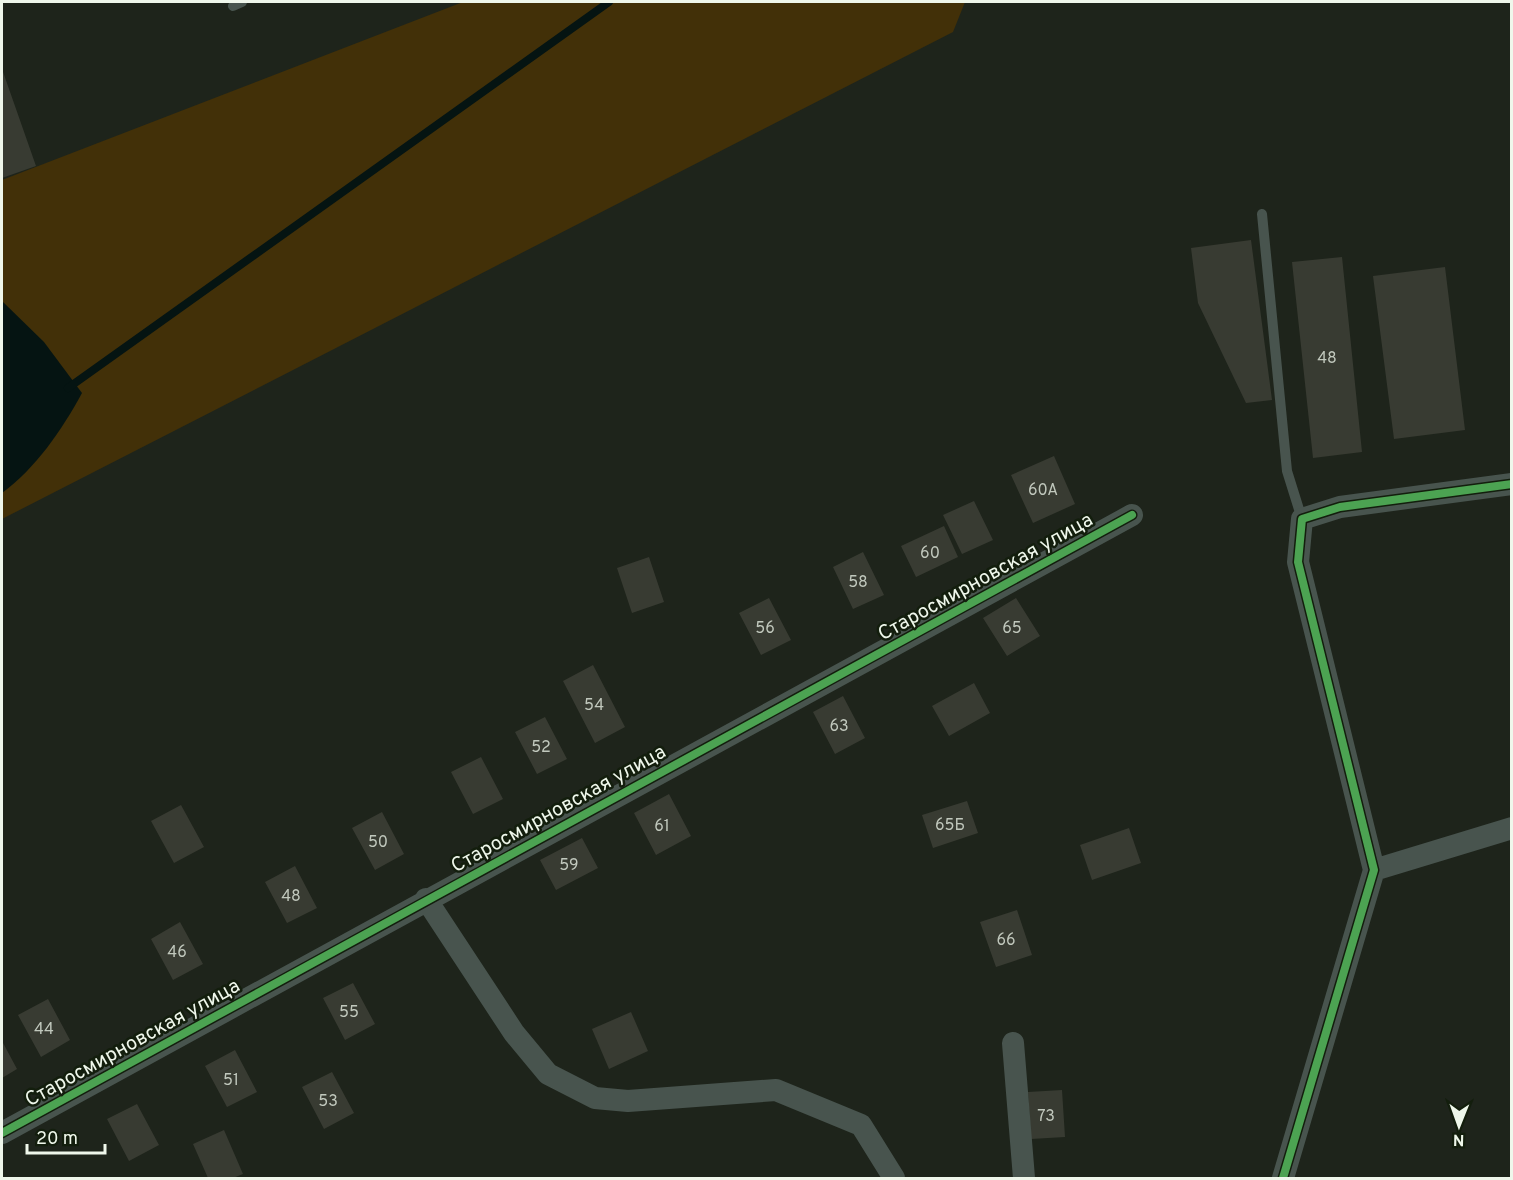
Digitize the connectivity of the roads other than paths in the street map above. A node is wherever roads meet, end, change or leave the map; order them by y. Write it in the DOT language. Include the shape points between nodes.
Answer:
graph roads {
  1 [pos="1262,214"];
  2 [pos="1512,484"];
  3 [pos="1132,515"];
  4 [pos="1302,519"];
  5 [pos="1512,828"];
  6 [pos="1374,870"];
  7 [pos="426,899"];
  8 [pos="1013,1043"];
  9 [pos="2,1133"];
  10 [pos="894,1179"];
  11 [pos="1024,1179"];
  12 [pos="1283,1179"];
  1 -- 4 [label="lane" via="1287,471"];
  2 -- 4 [label="street" via="1340,507"];
  3 -- 7 [label="street, Старосмирновская улица"];
  4 -- 6 [label="street" via="1298,562"];
  5 -- 6 [label="street"];
  6 -- 12 [label="street"];
  7 -- 9 [label="street, Старосмирновская улица"];
  7 -- 10 [label="street" via="514,1033 548,1074 595,1098 617,1100 776,1090 861,1125"];
  8 -- 11 [label="street"];
}
